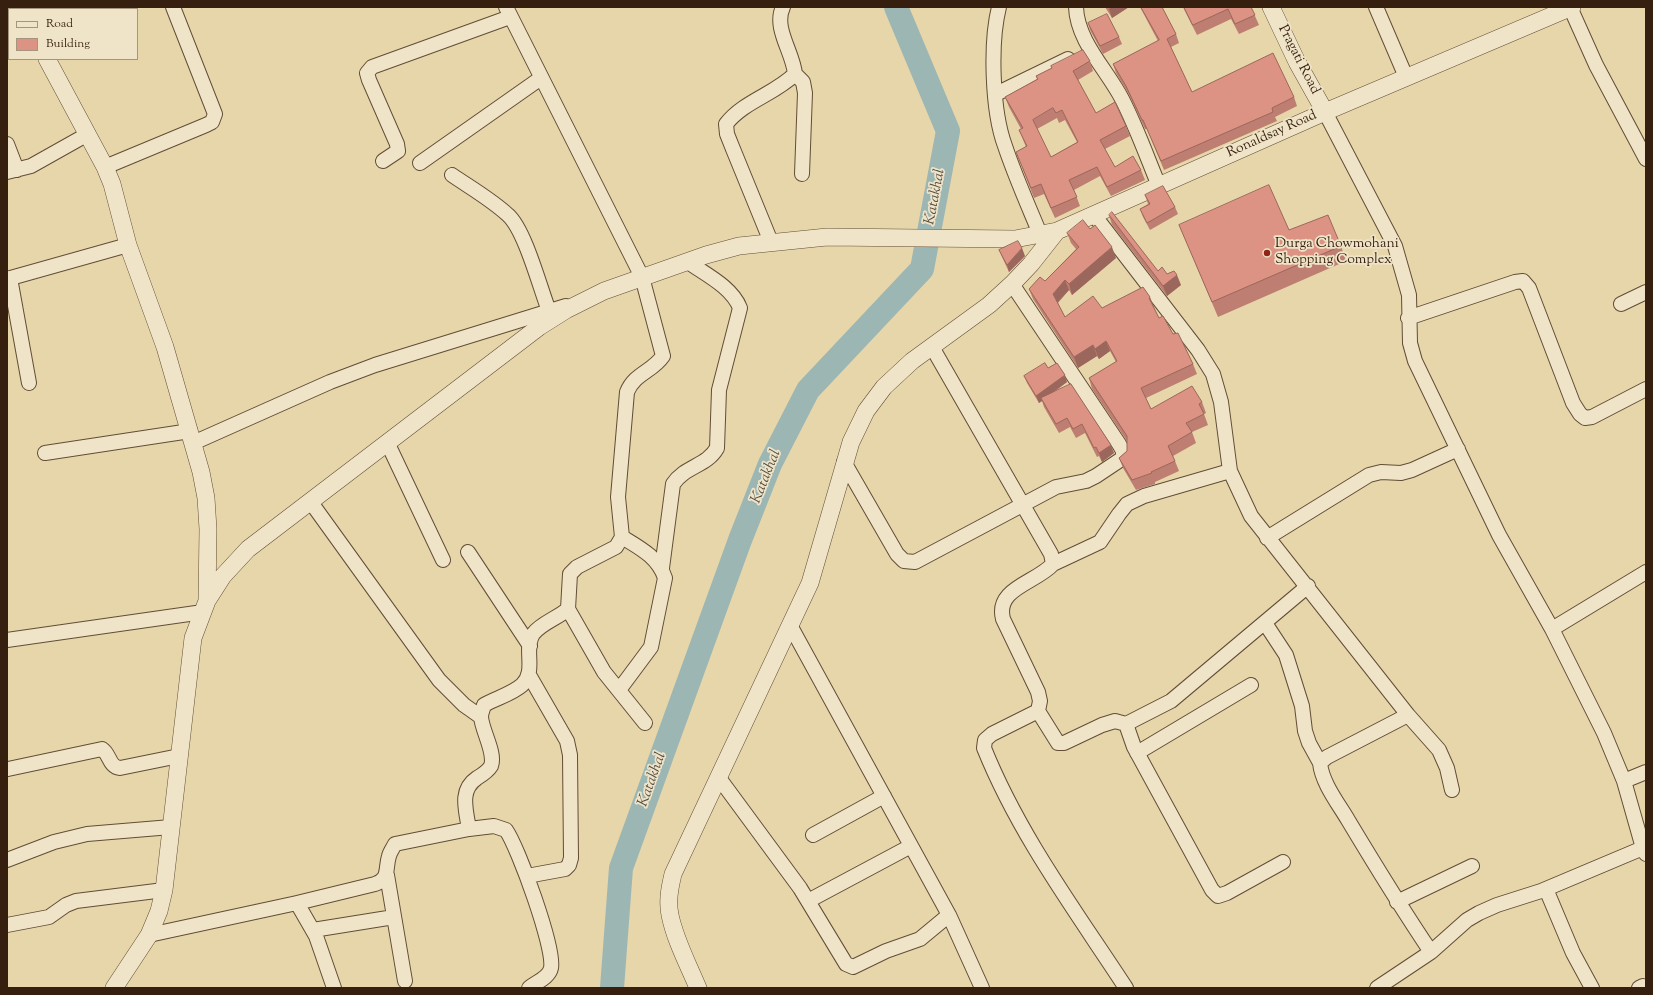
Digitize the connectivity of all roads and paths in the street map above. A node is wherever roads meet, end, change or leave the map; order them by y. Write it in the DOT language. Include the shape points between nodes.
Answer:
graph roads {
  1 [pos="173,7"];
  2 [pos="783,7"];
  3 [pos="999,7"];
  4 [pos="1076,7"];
  5 [pos="1271,7"];
  6 [pos="1376,7"];
  7 [pos="1571,7"];
  8 [pos="508,12"];
  9 [pos="1091,48"];
  10 [pos="48,60"];
  11 [pos="795,74"];
  12 [pos="1406,77"];
  13 [pos="541,78"];
  14 [pos="996,94"];
  15 [pos="1324,112"];
  16 [pos="88,134"];
  17 [pos="7,144"];
  18 [pos="1646,159"];
  19 [pos="383,161"];
  20 [pos="420,164"];
  21 [pos="105,168"];
  22 [pos="12,171"];
  23 [pos="802,174"];
  24 [pos="452,176"];
  25 [pos="1159,186"];
  26 [pos="1094,215"];
  27 [pos="1057,231"];
  28 [pos="1040,234"];
  29 [pos="771,242"];
  30 [pos="128,245"];
  31 [pos="688,262"];
  32 [pos="642,278"];
  33 [pos="8,279"];
  34 [pos="1012,284"];
  35 [pos="1646,292"];
  36 [pos="585,300"];
  37 [pos="1621,304"];
  38 [pos="549,311"];
  39 [pos="1408,318"];
  40 [pos="932,347"];
  41 [pos="29,383"];
  42 [pos="1646,389"];
  43 [pos="191,437"];
  44 [pos="387,442"];
  45 [pos="1458,450"];
  46 [pos="45,453"];
  47 [pos="844,462"];
  48 [pos="1230,471"];
  49 [pos="310,501"];
  50 [pos="1023,506"];
  51 [pos="622,537"];
  52 [pos="1267,538"];
  53 [pos="468,552"];
  54 [pos="443,560"];
  55 [pos="1053,564"];
  56 [pos="662,568"];
  57 [pos="1646,572"];
  58 [pos="1308,586"];
  59 [pos="205,607"];
  60 [pos="568,609"];
  61 [pos="1265,623"];
  62 [pos="790,625"];
  63 [pos="1552,629"];
  64 [pos="7,640"];
  65 [pos="530,646"];
  66 [pos="529,674"];
  67 [pos="1251,685"];
  68 [pos="619,690"];
  69 [pos="1038,711"];
  70 [pos="1408,715"];
  71 [pos="481,716"];
  72 [pos="645,723"];
  73 [pos="1126,724"];
  74 [pos="1138,753"];
  75 [pos="179,756"];
  76 [pos="1320,763"];
  77 [pos="8,770"];
  78 [pos="1646,772"];
  79 [pos="719,778"];
  80 [pos="1624,781"];
  81 [pos="1452,790"];
  82 [pos="884,796"];
  83 [pos="172,828"];
  84 [pos="470,829"];
  85 [pos="812,835"];
  86 [pos="911,846"];
  87 [pos="1644,851"];
  88 [pos="7,860"];
  89 [pos="1283,862"];
  90 [pos="1472,866"];
  91 [pos="387,876"];
  92 [pos="527,876"];
  93 [pos="1546,889"];
  94 [pos="164,890"];
  95 [pos="808,901"];
  96 [pos="1397,902"];
  97 [pos="297,903"];
  98 [pos="949,915"];
  99 [pos="394,917"];
  100 [pos="7,925"];
  101 [pos="313,930"];
  102 [pos="150,935"];
  103 [pos="1431,952"];
  104 [pos="405,981"];
  105 [pos="114,988"];
  106 [pos="334,988"];
  107 [pos="529,988"];
  108 [pos="698,988"];
  109 [pos="982,988"];
  110 [pos="1126,988"];
  111 [pos="1377,988"];
  112 [pos="1592,988"];
  1 -- 21 [label="street" via="216,114 212,122 206,125"];
  2 -- 11 [label="street" via="779,20 794,62"];
  3 -- 14 [label="street" via="994,66"];
  4 -- 9 [label="street" via="1076,16"];
  5 -- 15 [label="street, Pragati Road"];
  6 -- 12 [label="street"];
  7 -- 12 [label="street, Ronaldsay Road"];
  7 -- 18 [label="street" via="1596,65"];
  8 -- 13 [label="street"];
  8 -- 19 [label="street" via="372,66 367,73 369,80 398,151"];
  9 -- 14 [label="street"];
  9 -- 25 [label="street" via="1123,100"];
  10 -- 16 [label="street"];
  11 -- 23 [label="street" via="802,82 805,93"];
  11 -- 29 [label="street" via="787,82 734,114 726,124 727,134"];
  12 -- 15 [label="street, Ronaldsay Road"];
  13 -- 20 [label="street"];
  13 -- 32 [label="street"];
  14 -- 28 [label="street" via="1004,145"];
  15 -- 25 [label="street, Ronaldsay Road"];
  15 -- 39 [label="street" via="1395,246 1409,295"];
  16 -- 21 [label="street"];
  16 -- 22 [label="street" via="31,166"];
  17 -- 22 [label="street"];
  21 -- 30 [label="street" via="112,184"];
  24 -- 38 [label="street" via="509,215 517,227"];
  25 -- 26 [label="street, Ronaldsay Road"];
  26 -- 27 [label="street, Ronaldsay Road"];
  26 -- 48 [label="street" via="1198,350 1213,374 1222,402"];
  27 -- 28 [label="street, Ronaldsay Road"];
  27 -- 34 [label="street"];
  28 -- 29 [label="street, Ronaldsay Road" via="1015,239 827,237"];
  29 -- 31 [label="street, Ronaldsay Road" via="739,246"];
  30 -- 33 [label="street"];
  30 -- 43 [label="street" via="165,347"];
  31 -- 32 [label="street, Ronaldsay Road"];
  31 -- 56 [label="street" via="730,292 740,308 720,384 717,448 714,455 678,476 673,484"];
  32 -- 36 [label="street, Ronaldsay Road"];
  32 -- 51 [label="street" via="663,356 658,364 631,382 627,392 618,497"];
  33 -- 41 [label="street"];
  34 -- 40 [label="street"];
  34 -- 50 [label="street" via="1123,451 1123,458 1096,476 1086,481 1056,487"];
  35 -- 37 [label="street"];
  36 -- 38 [label="street"];
  36 -- 44 [label="street, Ronaldsay Road" via="539,327"];
  38 -- 43 [label="street" via="375,365"];
  39 -- 42 [label="street" via="1523,280 1529,288 1573,403 1580,414 1585,418 1592,417"];
  39 -- 45 [label="street" via="1410,343 1415,361"];
  40 -- 47 [label="street" via="912,361 884,387 866,411"];
  40 -- 50 [label="street"];
  43 -- 46 [label="street"];
  43 -- 59 [label="street" via="206,498 208,529"];
  44 -- 49 [label="street, Ronaldsay Road"];
  44 -- 54 [label="street"];
  45 -- 52 [label="street" via="1412,470 1369,475"];
  45 -- 63 [label="street" via="1499,535"];
  47 -- 50 [label="street" via="896,554 904,561 915,562"];
  47 -- 62 [label="street" via="810,583"];
  48 -- 52 [label="street" via="1251,516"];
  48 -- 55 [label="street" via="1144,496 1127,504 1100,542"];
  49 -- 59 [label="street, Ronaldsay Road" via="248,549 223,576"];
  49 -- 71 [label="street" via="440,680 464,705"];
  50 -- 55 [label="street" via="1051,554"];
  51 -- 56 [label="street" via="644,550"];
  51 -- 60 [label="street" via="616,547 577,567 570,574"];
  52 -- 58 [label="street"];
  53 -- 65 [label="street"];
  55 -- 69 [label="street" via="1046,572 1013,591 1004,599 1000,608 1038,692"];
  56 -- 68 [label="street" via="665,578 651,646"];
  57 -- 63 [label="street"];
  58 -- 61 [label="street"];
  58 -- 70 [label="street"];
  59 -- 64 [label="street"];
  59 -- 75 [label="street" via="193,638"];
  60 -- 65 [label="street" via="560,617 540,627 532,635"];
  60 -- 68 [label="street" via="592,654"];
  61 -- 73 [label="street" via="1171,700"];
  61 -- 76 [label="street" via="1286,655 1302,706 1305,731"];
  62 -- 79 [label="street"];
  62 -- 82 [label="street"];
  63 -- 80 [label="street" via="1604,733"];
  65 -- 66 [label="street"];
  66 -- 71 [label="street" via="524,684 484,705"];
  66 -- 92 [label="street" via="561,730 568,748 571,768 571,850 569,865 565,869"];
  67 -- 74 [label="street"];
  68 -- 72 [label="street"];
  69 -- 73 [label="street" via="1058,743 1064,743 1115,721"];
  69 -- 110 [label="street" via="992,734 985,740 984,748 1014,814 1053,880"];
  70 -- 76 [label="street"];
  70 -- 81 [label="street" via="1439,750"];
  71 -- 84 [label="street" via="492,756 491,765 486,772 471,782 466,790 464,802"];
  73 -- 74 [label="street"];
  74 -- 89 [label="street" via="1212,890 1218,896"];
  75 -- 77 [label="street" via="120,768 112,764 106,751 102,749"];
  75 -- 83 [label="street"];
  76 -- 96 [label="street" via="1321,772 1334,796"];
  78 -- 80 [label="street"];
  79 -- 95 [label="street"];
  79 -- 108 [label="street" via="673,874 669,894 669,914"];
  80 -- 87 [label="street"];
  82 -- 85 [label="street"];
  82 -- 86 [label="street"];
  83 -- 88 [label="street" via="87,834 54,842"];
  83 -- 94 [label="street"];
  84 -- 91 [label="street" via="395,844 389,854"];
  84 -- 92 [label="street" via="494,826 506,830 512,837"];
  86 -- 95 [label="street"];
  86 -- 98 [label="street"];
  87 -- 93 [label="street"];
  90 -- 96 [label="street"];
  91 -- 97 [label="street" via="382,882"];
  91 -- 99 [label="street"];
  92 -- 107 [label="street" via="547,942 551,968 546,976"];
  93 -- 103 [label="street" via="1479,913"];
  93 -- 112 [label="street" via="1573,953"];
  94 -- 100 [label="street" via="76,901 66,904 49,917"];
  94 -- 102 [label="street"];
  95 -- 98 [label="street" via="846,964 853,967 886,951 920,940"];
  96 -- 103 [label="street"];
  97 -- 101 [label="street"];
  97 -- 102 [label="street"];
  98 -- 109 [label="street"];
  99 -- 101 [label="street"];
  99 -- 104 [label="street"];
  101 -- 106 [label="street"];
  102 -- 105 [label="street"];
  103 -- 111 [label="street"];
}
